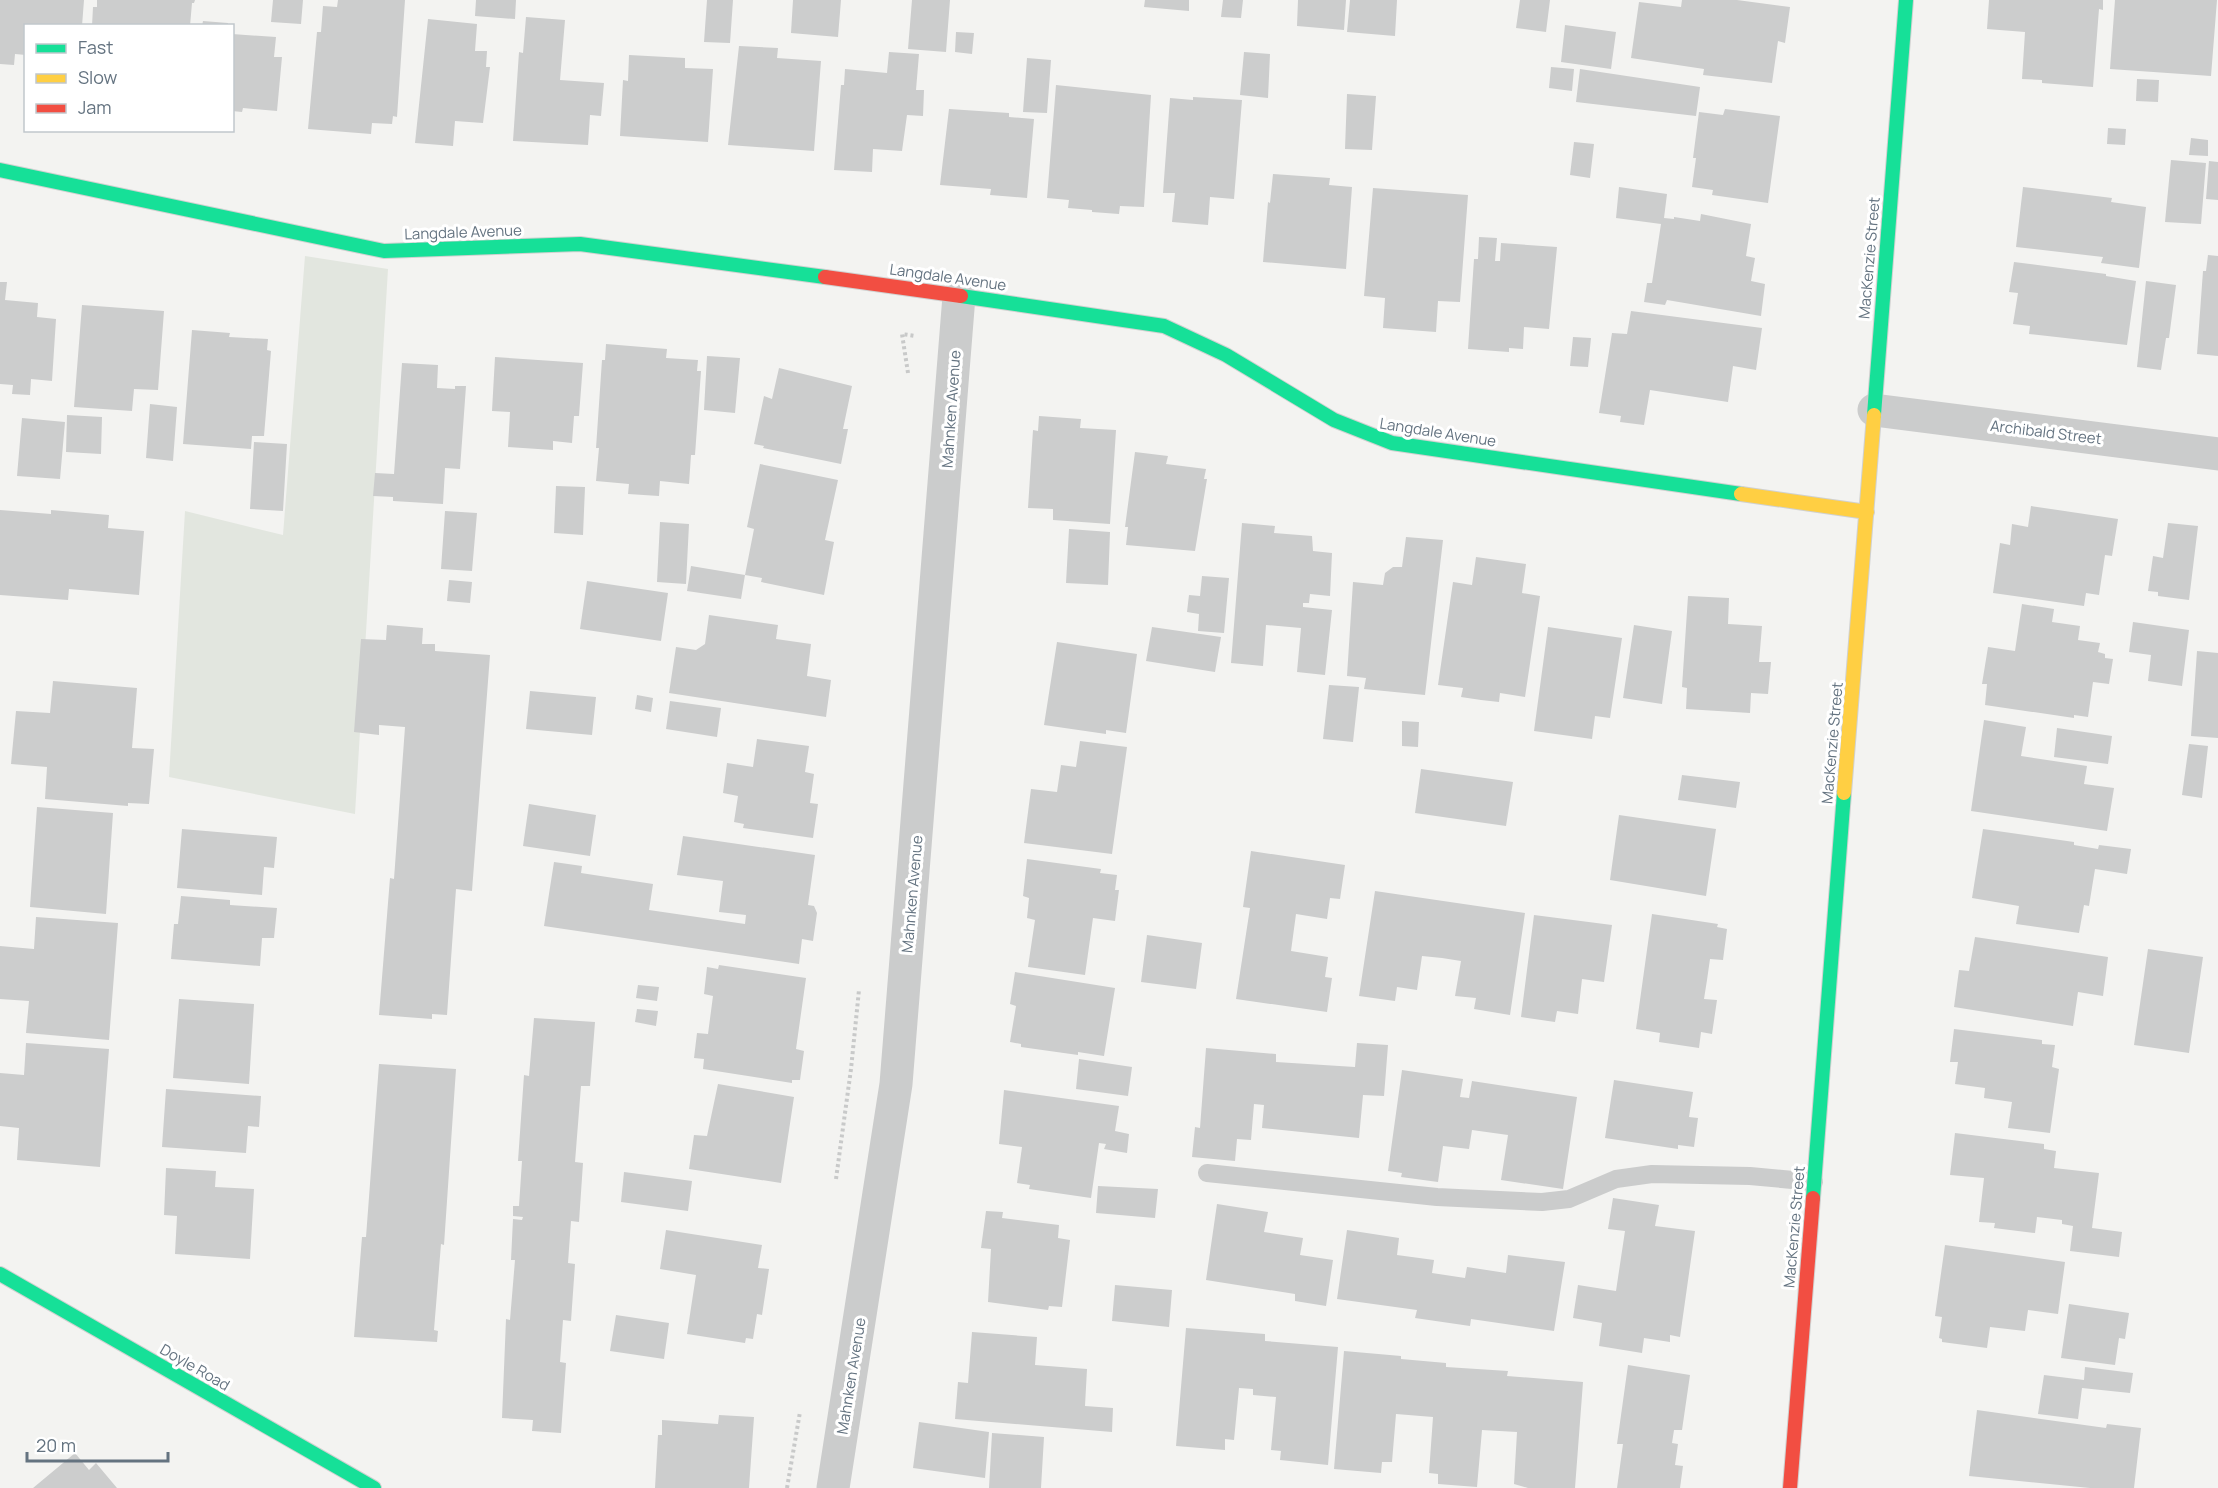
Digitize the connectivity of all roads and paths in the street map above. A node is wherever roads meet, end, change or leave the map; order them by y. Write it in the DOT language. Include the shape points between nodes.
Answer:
graph roads {
  1 [pos="1906,0"];
  2 [pos="0,170"];
  3 [pos="959,296"];
  4 [pos="956,342"];
  5 [pos="907,383"];
  6 [pos="1874,410"];
  7 [pos="2218,454"];
  8 [pos="1867,512"];
  9 [pos="860,980"];
  10 [pos="1207,1173"];
  11 [pos="1814,1182"];
  12 [pos="835,1188"];
  13 [pos="0,1274"];
  14 [pos="801,1404"];
  15 [pos="374,1488"];
  16 [pos="787,1488"];
  17 [pos="833,1488"];
  18 [pos="1790,1488"];
  1 -- 6 [label="street, MacKenzie Street"];
  2 -- 3 [label="street, Langdale Avenue" via="351,246 384,250 580,244"];
  3 -- 4 [label="street, Mahnken Avenue"];
  3 -- 8 [label="street, Langdale Avenue" via="1166,327 1204,342 1362,435 1392,443"];
  4 -- 5 [label="path" via="902,334 908,363"];
  4 -- 17 [label="street, Mahnken Avenue" via="896,1084"];
  6 -- 7 [label="street, Archibald Street"];
  6 -- 8 [label="street, MacKenzie Street"];
  8 -- 11 [label="street, MacKenzie Street"];
  9 -- 12 [label="path"];
  10 -- 11 [label="lane" via="1437,1197 1542,1202 1569,1199 1616,1179 1652,1174"];
  11 -- 18 [label="street, MacKenzie Street"];
  13 -- 15 [label="street, Doyle Road"];
  14 -- 16 [label="path"];
}
